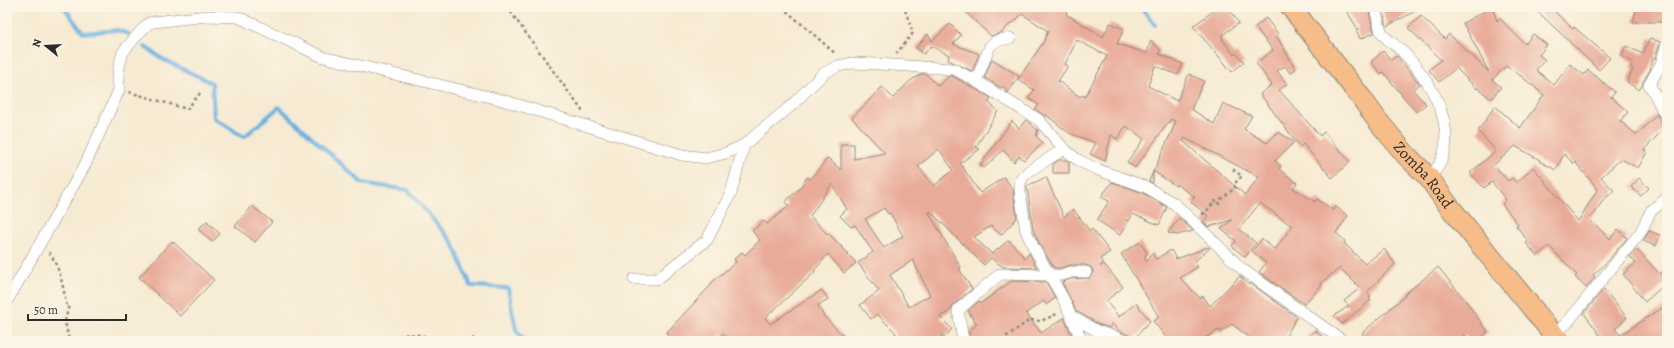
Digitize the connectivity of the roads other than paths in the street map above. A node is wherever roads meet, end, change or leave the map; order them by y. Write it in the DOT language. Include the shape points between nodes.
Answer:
graph roads {
  1 [pos="224,7"];
  2 [pos="1292,7"];
  3 [pos="1375,7"];
  4 [pos="238,17"];
  5 [pos="1010,38"];
  6 [pos="1667,44"];
  7 [pos="976,80"];
  8 [pos="1667,118"];
  9 [pos="744,144"];
  10 [pos="1064,149"];
  11 [pos="1429,178"];
  12 [pos="1667,198"];
  13 [pos="1086,272"];
  14 [pos="1051,275"];
  15 [pos="634,279"];
  16 [pos="7,301"];
  17 [pos="1071,316"];
  18 [pos="1552,339"];
  19 [pos="1340,340"];
  20 [pos="963,341"];
  21 [pos="1082,341"];
  22 [pos="1126,341"];
  1 -- 4 [label="street"];
  2 -- 11 [label="highway, Zomba Road" via="1377,120"];
  3 -- 11 [label="street" via="1383,35 1402,52 1425,80 1440,110 1446,142 1438,169"];
  4 -- 9 [label="street" via="323,58 502,100 682,155 706,158 726,153"];
  4 -- 16 [label="street" via="207,16 149,23 123,52 118,71 119,90 84,165"];
  5 -- 7 [label="street" via="996,41 990,46"];
  6 -- 8 [label="street" via="1661,64 1649,85"];
  7 -- 9 [label="street" via="944,68 853,63 838,66 824,73 791,106"];
  7 -- 10 [label="street" via="1039,120"];
  9 -- 15 [label="street" via="731,193 707,240 657,279"];
  10 -- 14 [label="street" via="1028,171 1020,184 1026,231"];
  10 -- 19 [label="street" via="1096,169 1146,186 1175,204 1242,269"];
  11 -- 18 [label="highway, Zomba Road"];
  12 -- 18 [label="street" via="1651,211 1640,233"];
  13 -- 14 [label="street"];
  14 -- 17 [label="street"];
  14 -- 20 [label="street" via="1000,274 958,310"];
  17 -- 21 [label="street"];
  17 -- 22 [label="street" via="1097,331"];
}
